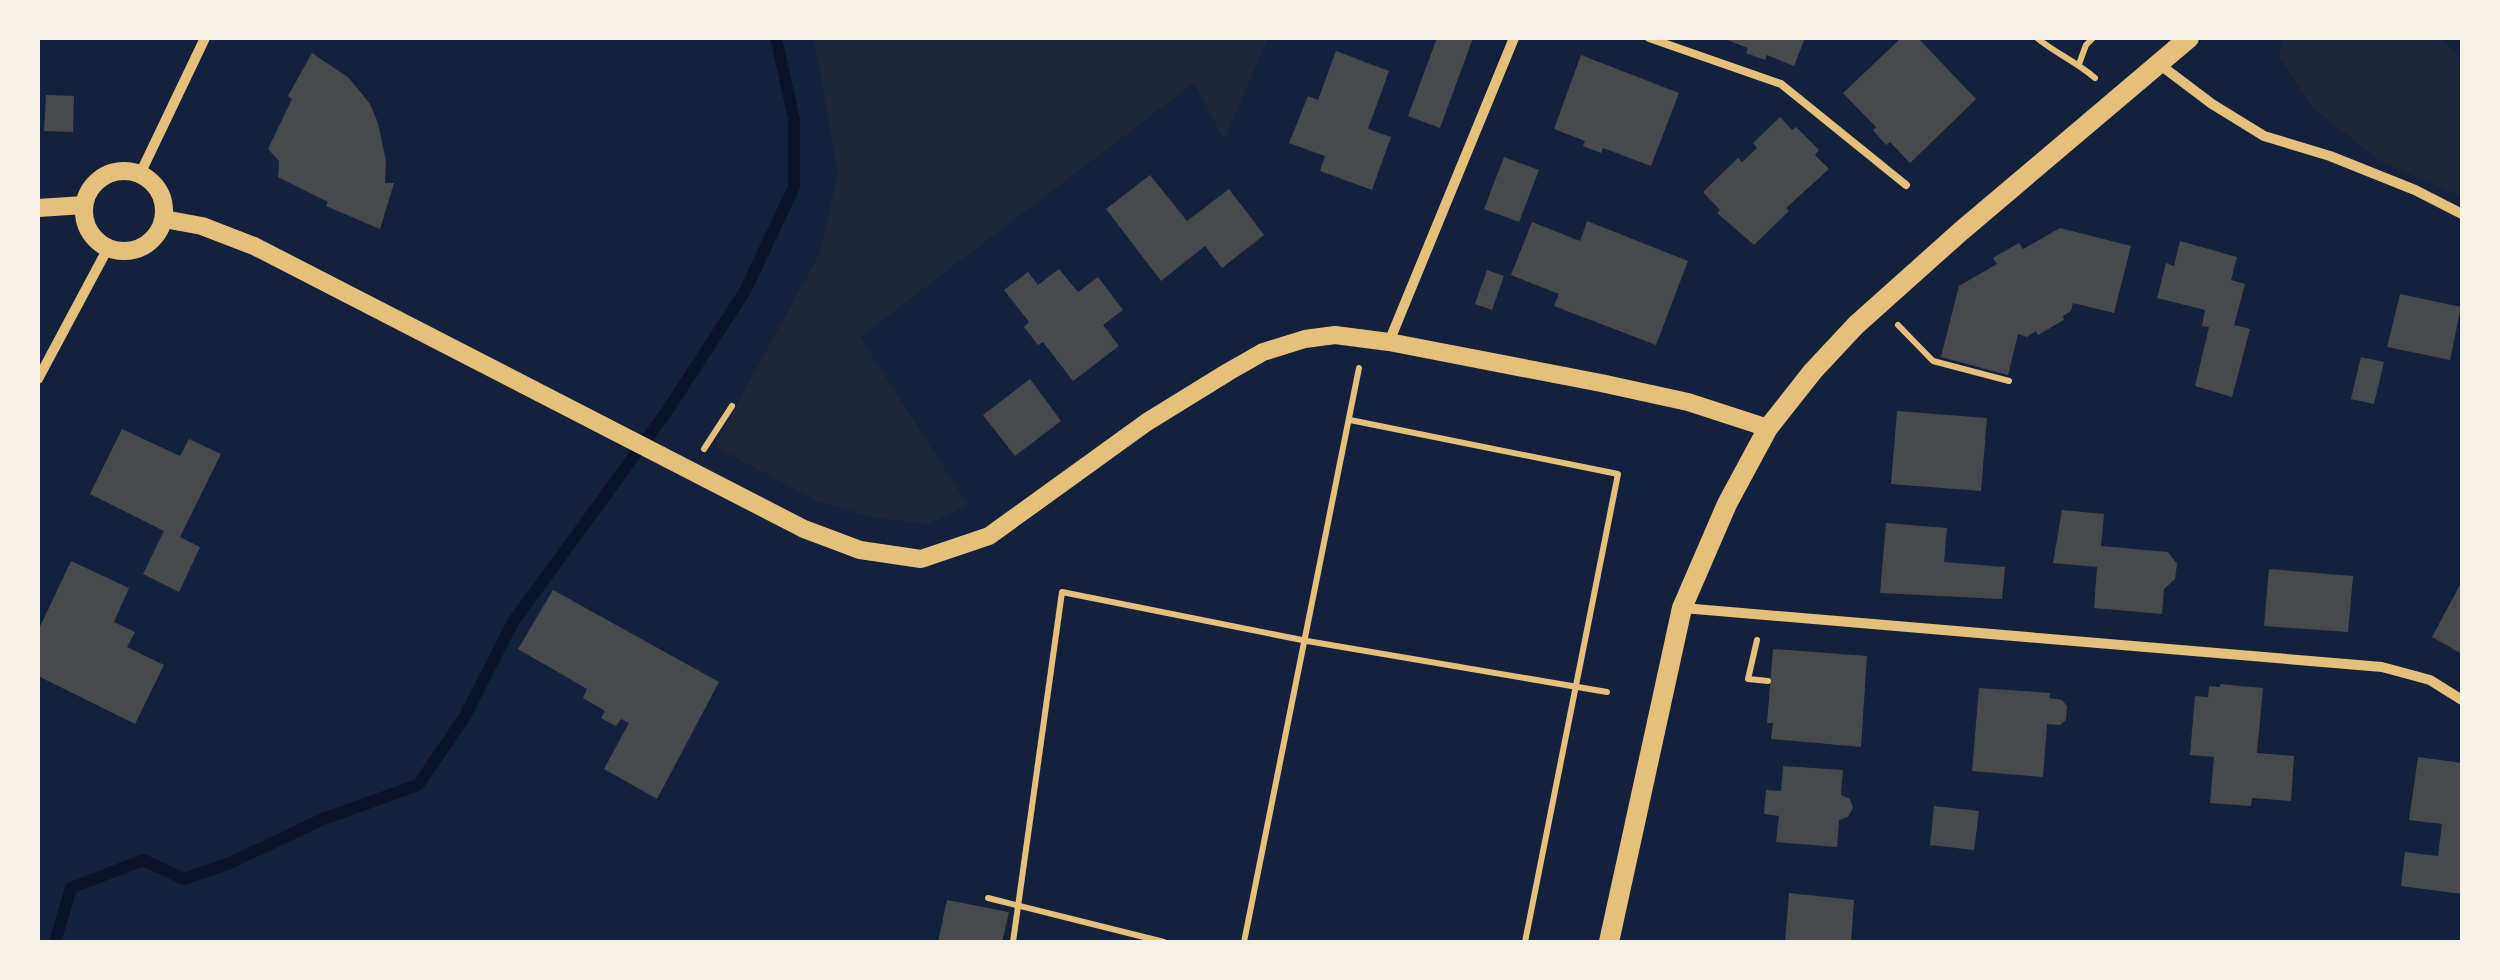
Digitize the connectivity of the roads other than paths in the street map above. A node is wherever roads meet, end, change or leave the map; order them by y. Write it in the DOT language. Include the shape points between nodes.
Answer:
graph roads {
  1 [pos="206,38"];
  2 [pos="1514,38"];
  3 [pos="1649,38"];
  4 [pos="2189,38"];
  5 [pos="2159,64"];
  6 [pos="140,174"];
  7 [pos="1906,185"];
  8 [pos="84,205"];
  9 [pos="38,208"];
  10 [pos="2462,214"];
  11 [pos="164,219"];
  12 [pos="108,248"];
  13 [pos="1390,342"];
  14 [pos="38,379"];
  15 [pos="1768,428"];
  16 [pos="1682,608"];
  17 [pos="2462,700"];
  18 [pos="1609,942"];
  1 -- 6 [label="street"];
  2 -- 13 [label="street"];
  3 -- 7 [label="lane" via="1781,84"];
  4 -- 5 [label="main road"];
  5 -- 10 [label="street" via="2264,136 2330,156"];
  5 -- 15 [label="main road" via="1878,306"];
  6 -- 8 [label="street" via="104,176"];
  6 -- 11 [label="street" via="163,197"];
  8 -- 9 [label="street"];
  8 -- 12 [label="street" via="89,231"];
  11 -- 12 [label="street" via="144,247"];
  11 -- 13 [label="street" via="254,246 804,529 860,550 922,559 989,536 1147,422 1263,352 1335,335"];
  12 -- 14 [label="street"];
  13 -- 15 [label="street" via="1636,390"];
  15 -- 16 [label="main road"];
  16 -- 17 [label="street" via="2382,667 2430,680"];
  16 -- 18 [label="main road"];
}
